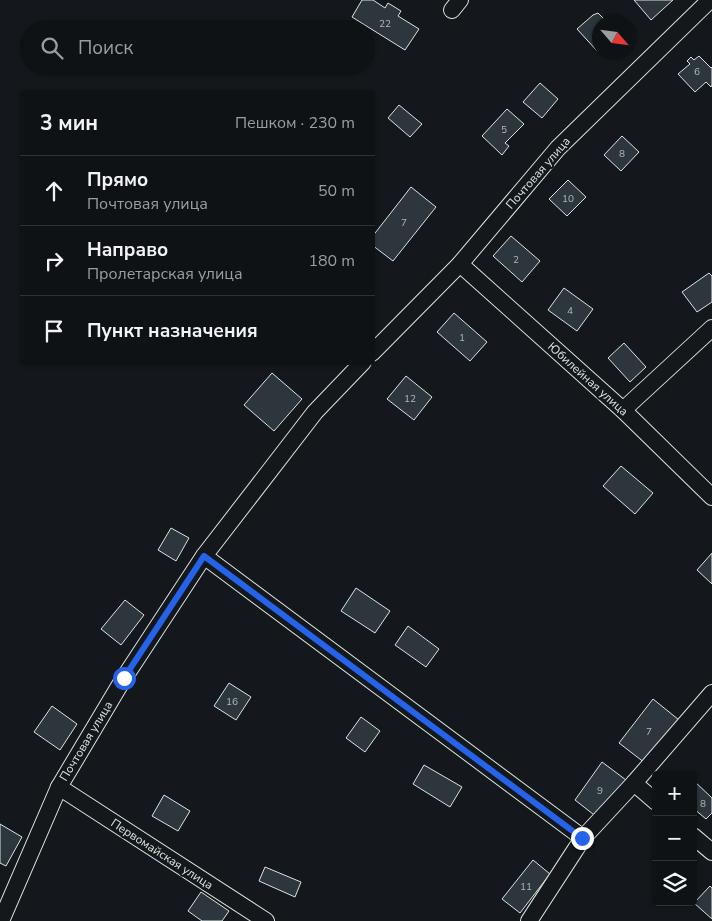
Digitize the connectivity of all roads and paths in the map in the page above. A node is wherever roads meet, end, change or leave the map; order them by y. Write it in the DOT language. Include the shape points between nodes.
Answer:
graph roads {
  1 [pos="710,0"];
  2 [pos="460,264"];
  3 [pos="712,328"];
  4 [pos="375,350"];
  5 [pos="360,365"];
  6 [pos="623,410"];
  7 [pos="712,497"];
  8 [pos="204,556"];
  9 [pos="712,693"];
  10 [pos="634,783"];
  11 [pos="59,787"];
  12 [pos="652,799"];
  13 [pos="582,838"];
  14 [pos="697,839"];
  15 [pos="712,852"];
  16 [pos="1,921"];
  17 [pos="266,921"];
  18 [pos="529,921"];
  1 -- 2 [label="street, Почтовая улица" via="558,148"];
  2 -- 4 [label="street, Почтовая улица"];
  2 -- 6 [label="street, Юбилейная улица"];
  3 -- 6 [label="street"];
  5 -- 8 [label="street, Почтовая улица" via="314,412"];
  6 -- 7 [label="street, Юбилейная улица"];
  8 -- 11 [label="street, Почтовая улица" via="124,678"];
  8 -- 13 [label="street"];
  9 -- 10 [label="street"];
  10 -- 12 [label="street"];
  10 -- 13 [label="street"];
  11 -- 16 [label="street, Почтовая улица"];
  11 -- 17 [label="street, Первомайская улица"];
  13 -- 18 [label="street"];
  14 -- 15 [label="street"];
}
